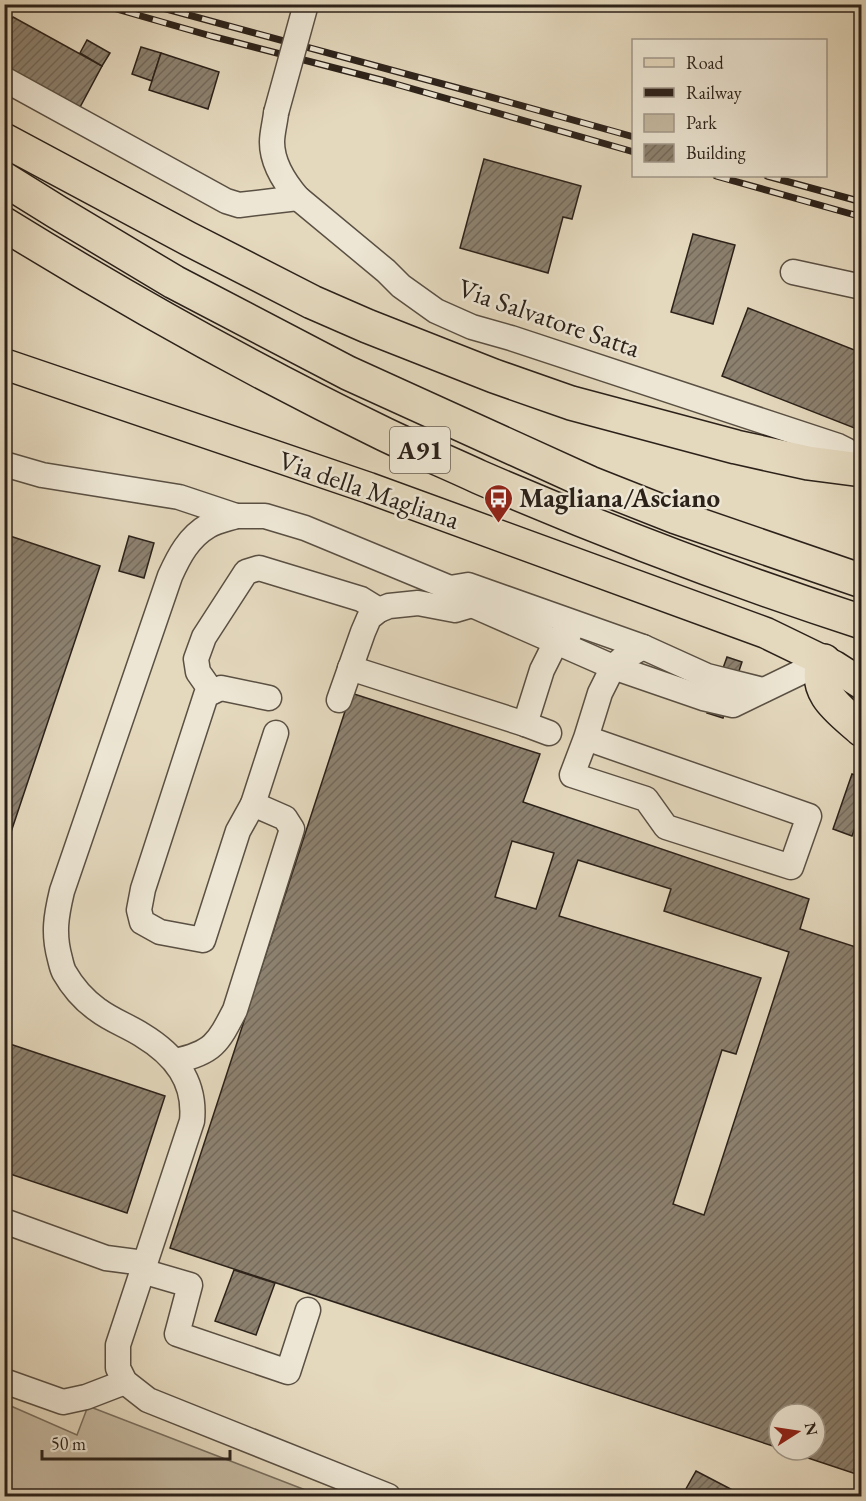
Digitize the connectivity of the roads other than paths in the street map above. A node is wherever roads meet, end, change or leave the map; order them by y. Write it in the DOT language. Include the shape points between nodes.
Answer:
graph roads {
  1 [pos="306,4"];
  2 [pos="4,79"];
  3 [pos="4,140"];
  4 [pos="4,179"];
  5 [pos="298,198"];
  6 [pos="4,224"];
  7 [pos="793,272"];
  8 [pos="861,287"];
  9 [pos="4,364"];
  10 [pos="861,462"];
  11 [pos="4,464"];
  12 [pos="861,470"];
  13 [pos="236,516"];
  14 [pos="861,582"];
  15 [pos="450,588"];
  16 [pos="472,605"];
  17 [pos="379,610"];
  18 [pos="861,622"];
  19 [pos="588,628"];
  20 [pos="556,642"];
  21 [pos="643,647"];
  22 [pos="824,661"];
  23 [pos="613,667"];
  24 [pos="350,668"];
  25 [pos="861,684"];
  26 [pos="763,690"];
  27 [pos="212,692"];
  28 [pos="269,698"];
  29 [pos="339,700"];
  30 [pos="525,724"];
  31 [pos="861,730"];
  32 [pos="276,733"];
  33 [pos="549,733"];
  34 [pos="586,738"];
  35 [pos="253,804"];
  36 [pos="175,1061"];
  37 [pos="4,1221"];
  38 [pos="143,1267"];
  39 [pos="308,1310"];
  40 [pos="4,1381"];
  41 [pos="125,1382"];
  42 [pos="388,1497"];
  1 -- 5 [label="street, Via Salvatore Satta, bridge" via="276,113 272,142 273,157"];
  2 -- 5 [label="street" via="226,201 239,205"];
  3 -- 12 [label="highway" via="312,302 494,376 571,403 736,447"];
  4 -- 14 [label="highway, A91" via="174,282 348,373 590,483"];
  5 -- 10 [label="street, Via Salvatore Satta" via="436,311 472,327 838,446"];
  6 -- 18 [label="highway, A91" via="123,296 386,435 650,548"];
  7 -- 8 [label="street"];
  9 -- 22 [label="main road, Via della Magliana" via="369,488 766,633"];
  11 -- 13 [label="street" via="42,475 179,497"];
  13 -- 15 [label="street" via="265,516 305,528"];
  13 -- 36 [label="street" via="197,534 180,554 170,576 62,891 56,919 56,944 64,971 78,992 98,1010 143,1035"];
  15 -- 16 [label="street"];
  15 -- 19 [label="street" via="468,585"];
  16 -- 17 [label="street" via="455,610 417,603"];
  16 -- 20 [label="street"];
  17 -- 24 [label="street" via="369,618"];
  17 -- 27 [label="street" via="361,599 259,568 246,572 204,637 196,659 198,672"];
  19 -- 20 [label="street"];
  19 -- 21 [label="street"];
  20 -- 23 [label="street"];
  20 -- 30 [label="street" via="542,670"];
  21 -- 23 [label="street"];
  21 -- 26 [label="street" via="707,676"];
  22 -- 25 [label="main road, Via della Magliana"];
  22 -- 26 [label="street"];
  22 -- 31 [label="highway" via="821,673 825,692"];
  23 -- 26 [label="street" via="732,705"];
  23 -- 34 [label="street"];
  24 -- 29 [label="street"];
  24 -- 30 [label="street"];
  27 -- 28 [label="street" via="221,688"];
  27 -- 35 [label="street" via="206,695 143,889 139,910 142,922 160,932 203,940 238,831"];
  30 -- 33 [label="street"];
  32 -- 35 [label="street"];
  34 -- 34 [label="street" via="809,816 791,867 666,827 646,800 572,775"];
  35 -- 36 [label="street" via="285,818 292,829 235,1010 212,1047"];
  36 -- 38 [label="street" via="189,1086 194,1106 192,1121"];
  37 -- 38 [label="street" via="106,1258"];
  38 -- 39 [label="street" via="190,1286 177,1334 288,1372"];
  38 -- 41 [label="street" via="118,1345 118,1368"];
  40 -- 41 [label="street" via="63,1402"];
  41 -- 42 [label="street" via="148,1400"];
}
